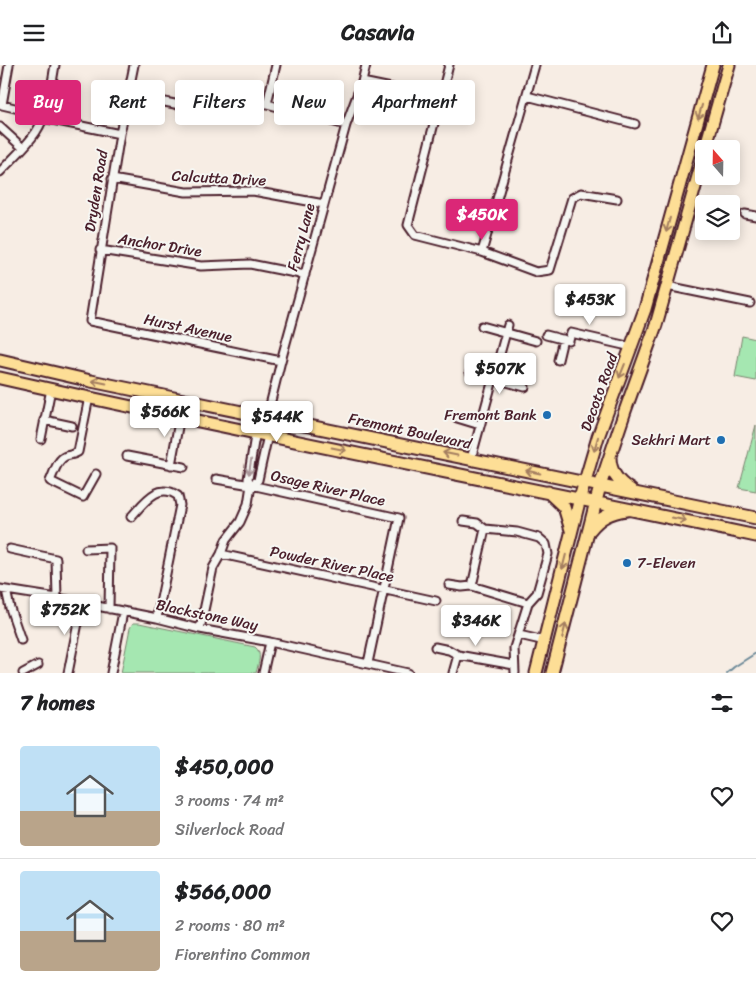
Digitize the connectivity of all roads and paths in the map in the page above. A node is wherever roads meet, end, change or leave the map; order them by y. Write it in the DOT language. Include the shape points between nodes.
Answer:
graph roads {
  1 [pos="10,65"];
  2 [pos="54,65"];
  3 [pos="134,65"];
  4 [pos="276,65"];
  5 [pos="366,65"];
  6 [pos="449,65"];
  7 [pos="535,65"];
  8 [pos="713,65"];
  9 [pos="729,65"];
  10 [pos="52,80"];
  11 [pos="131,80"];
  12 [pos="362,80"];
  13 [pos="445,80"];
  14 [pos="527,96"];
  15 [pos="165,102"];
  16 [pos="267,104"];
  17 [pos="354,104"];
  18 [pos="15,108"];
  19 [pos="635,124"];
  20 [pos="40,125"];
  21 [pos="77,125"];
  22 [pos="122,125"];
  23 [pos="346,125"];
  24 [pos="433,125"];
  25 [pos="0,127"];
  26 [pos="120,134"];
  27 [pos="708,140"];
  28 [pos="23,149"];
  29 [pos="0,172"];
  30 [pos="112,179"];
  31 [pos="696,185"];
  32 [pos="617,199"];
  33 [pos="324,204"];
  34 [pos="745,214"];
  35 [pos="756,216"];
  36 [pos="100,250"];
  37 [pos="482,252"];
  38 [pos="305,275"];
  39 [pos="667,286"];
  40 [pos="750,303"];
  41 [pos="90,321"];
  42 [pos="482,326"];
  43 [pos="507,329"];
  44 [pos="546,335"];
  45 [pos="563,339"];
  46 [pos="536,341"];
  47 [pos="632,347"];
  48 [pos="0,360"];
  49 [pos="558,360"];
  50 [pos="281,361"];
  51 [pos="470,372"];
  52 [pos="0,378"];
  53 [pos="494,378"];
  54 [pos="525,387"];
  55 [pos="51,389"];
  56 [pos="89,397"];
  57 [pos="180,416"];
  58 [pos="267,417"];
  59 [pos="457,419"];
  60 [pos="44,420"];
  61 [pos="480,425"];
  62 [pos="72,426"];
  63 [pos="262,434"];
  64 [pos="41,439"];
  65 [pos="610,456"];
  66 [pos="128,457"];
  67 [pos="471,459"];
  68 [pos="171,465"];
  69 [pos="184,467"];
  70 [pos="96,474"];
  71 [pos="216,479"];
  72 [pos="585,483"];
  73 [pos="252,485"];
  74 [pos="600,486"];
  75 [pos="546,491"];
  76 [pos="637,494"];
  77 [pos="580,498"];
  78 [pos="596,501"];
  79 [pos="631,509"];
  80 [pos="131,517"];
  81 [pos="756,518"];
  82 [pos="463,521"];
  83 [pos="485,529"];
  84 [pos="571,533"];
  85 [pos="588,533"];
  86 [pos="756,536"];
  87 [pos="10,549"];
  88 [pos="86,549"];
  89 [pos="221,554"];
  90 [pos="449,585"];
  91 [pos="472,586"];
  92 [pos="3,589"];
  93 [pos="386,589"];
  94 [pos="57,598"];
  95 [pos="436,601"];
  96 [pos="82,603"];
  97 [pos="528,603"];
  98 [pos="109,609"];
  99 [pos="123,612"];
  100 [pos="157,618"];
  101 [pos="200,629"];
  102 [pos="519,635"];
  103 [pos="21,640"];
  104 [pos="270,641"];
  105 [pos="544,641"];
  106 [pos="435,647"];
  107 [pos="458,655"];
  108 [pos="368,663"];
  109 [pos="38,665"];
  110 [pos="515,669"];
  111 [pos="23,673"];
  112 [pos="68,673"];
  113 [pos="111,673"];
  114 [pos="263,673"];
  115 [pos="408,673"];
  116 [pos="453,673"];
  117 [pos="536,673"];
  118 [pos="552,673"];
  1 -- 18 [label="street" via="2,105"];
  2 -- 10 [label="street"];
  3 -- 11 [label="street, Dryden Road"];
  4 -- 16 [label="street"];
  5 -- 12 [label="street, Ferry Lane"];
  6 -- 13 [label="street"];
  7 -- 14 [label="street"];
  8 -- 47 [label="main road, Decoto Road, one-way"];
  9 -- 27 [label="main road"];
  14 -- 19 [label="street"];
  14 -- 37 [label="street"];
  15 -- 16 [label="street" via="195,108 238,103"];
  16 -- 23 [label="street"];
  17 -- 23 [label="street, Ferry Lane"];
  20 -- 28 [label="street"];
  21 -- 26 [label="street"];
  22 -- 26 [label="street, Dryden Road"];
  23 -- 33 [label="street, Ferry Lane"];
  24 -- 37 [label="street" via="408,225 415,235"];
  25 -- 28 [label="street"];
  26 -- 30 [label="street, Dryden Road"];
  28 -- 29 [label="street"];
  30 -- 33 [label="street, Calcutta Drive" via="186,192 253,191"];
  30 -- 36 [label="street, Dryden Road"];
  31 -- 39 [label="main road, Decoto Road"];
  32 -- 37 [label="street" via="581,193 572,198 550,270 536,272"];
  33 -- 38 [label="street, Ferry Lane"];
  34 -- 35 [label="street"];
  36 -- 38 [label="street, Anchor Drive" via="202,266 250,263"];
  36 -- 41 [label="street, Dryden Road"];
  38 -- 50 [label="street, Ferry Lane"];
  39 -- 40 [label="street"];
  39 -- 65 [label="main road, Decoto Road"];
  41 -- 50 [label="street, Hurst Avenue"];
  42 -- 43 [label="street"];
  43 -- 46 [label="street"];
  43 -- 53 [label="street"];
  44 -- 45 [label="street"];
  45 -- 47 [label="street" via="569,341 571,333"];
  45 -- 49 [label="street"];
  47 -- 72 [label="main road, Decoto Road, one-way" via="608,407"];
  58 -- 48 [label="main road, Fremont Boulevard, one-way"];
  50 -- 58 [label="street, Ferry Lane"];
  51 -- 53 [label="street"];
  52 -- 55 [label="main road, Fremont Boulevard"];
  53 -- 54 [label="street"];
  53 -- 61 [label="street"];
  55 -- 56 [label="main road, Fremont Boulevard"];
  55 -- 60 [label="street"];
  56 -- 57 [label="main road, Fremont Boulevard"];
  56 -- 70 [label="street" via="78,452 59,461 50,481 83,497"];
  57 -- 63 [label="main road, Fremont Boulevard"];
  57 -- 68 [label="street"];
  58 -- 63 [label="street, Ferry Lane"];
  58 -- 63 [label="street, Ferry Lane"];
  67 -- 58 [label="main road, Fremont Boulevard, one-way"];
  59 -- 61 [label="street"];
  60 -- 62 [label="street"];
  60 -- 64 [label="street"];
  61 -- 67 [label="street"];
  63 -- 73 [label="street, Ferry Lane" via="258,480"];
  63 -- 73 [label="street, Ferry Lane, one-way" via="248,479"];
  63 -- 75 [label="main road, Fremont Boulevard, one-way"];
  65 -- 74 [label="main road, Decoto Road"];
  65 -- 76 [label="main road" via="618,480"];
  66 -- 68 [label="street"];
  72 -- 67 [label="main road, Fremont Boulevard, one-way"];
  68 -- 69 [label="street"];
  71 -- 73 [label="street, Osage River Place"];
  72 -- 74 [label="main road, Fremont Boulevard"];
  72 -- 77 [label="main road, Decoto Road"];
  73 -- 89 [label="street, Ferry Lane" via="240,522 226,540"];
  73 -- 93 [label="street, Osage River Place" via="400,518"];
  74 -- 76 [label="main road, Fremont Boulevard"];
  74 -- 78 [label="main road, Decoto Road"];
  75 -- 77 [label="main road, Fremont Boulevard"];
  75 -- 84 [label="main road" via="564,507"];
  76 -- 81 [label="main road, Fremont Boulevard"];
  77 -- 78 [label="main road, Fremont Boulevard"];
  77 -- 84 [label="main road, Decoto Road"];
  78 -- 79 [label="main road, Fremont Boulevard"];
  78 -- 85 [label="main road, Decoto Road"];
  79 -- 85 [label="main road" via="605,516"];
  79 -- 86 [label="main road, Fremont Boulevard, one-way"];
  80 -- 100 [label="street" via="156,492 162,490 178,496 180,505"];
  82 -- 83 [label="street" via="477,523"];
  83 -- 91 [label="street"];
  83 -- 97 [label="street" via="517,532 539,538 546,544 548,554 537,593"];
  84 -- 105 [label="main road, Decoto Road, one-way"];
  118 -- 85 [label="main road, Decoto Road, one-way"];
  87 -- 94 [label="street" via="56,559"];
  88 -- 98 [label="street" via="110,548"];
  89 -- 93 [label="street, Powder River Place"];
  89 -- 101 [label="street, Ferry Lane" via="213,568"];
  90 -- 91 [label="street"];
  91 -- 97 [label="street"];
  92 -- 94 [label="street, Blackstone Way"];
  92 -- 103 [label="street"];
  93 -- 95 [label="street, Powder River Place"];
  93 -- 108 [label="street"];
  94 -- 96 [label="street, Blackstone Way"];
  96 -- 98 [label="street, Blackstone Way"];
  96 -- 112 [label="street"];
  97 -- 102 [label="street"];
  98 -- 99 [label="street, Blackstone Way"];
  99 -- 100 [label="street, Blackstone Way"];
  99 -- 113 [label="street"];
  100 -- 101 [label="street, Blackstone Way"];
  101 -- 104 [label="street, Blackstone Way"];
  102 -- 105 [label="street"];
  102 -- 110 [label="street" via="514,648"];
  104 -- 108 [label="street, Blackstone Way"];
  104 -- 114 [label="street"];
  105 -- 117 [label="main road, Decoto Road"];
  106 -- 107 [label="street"];
  107 -- 110 [label="street"];
  107 -- 116 [label="street"];
  108 -- 115 [label="street, Blackstone Way"];
  109 -- 111 [label="street"];
}
